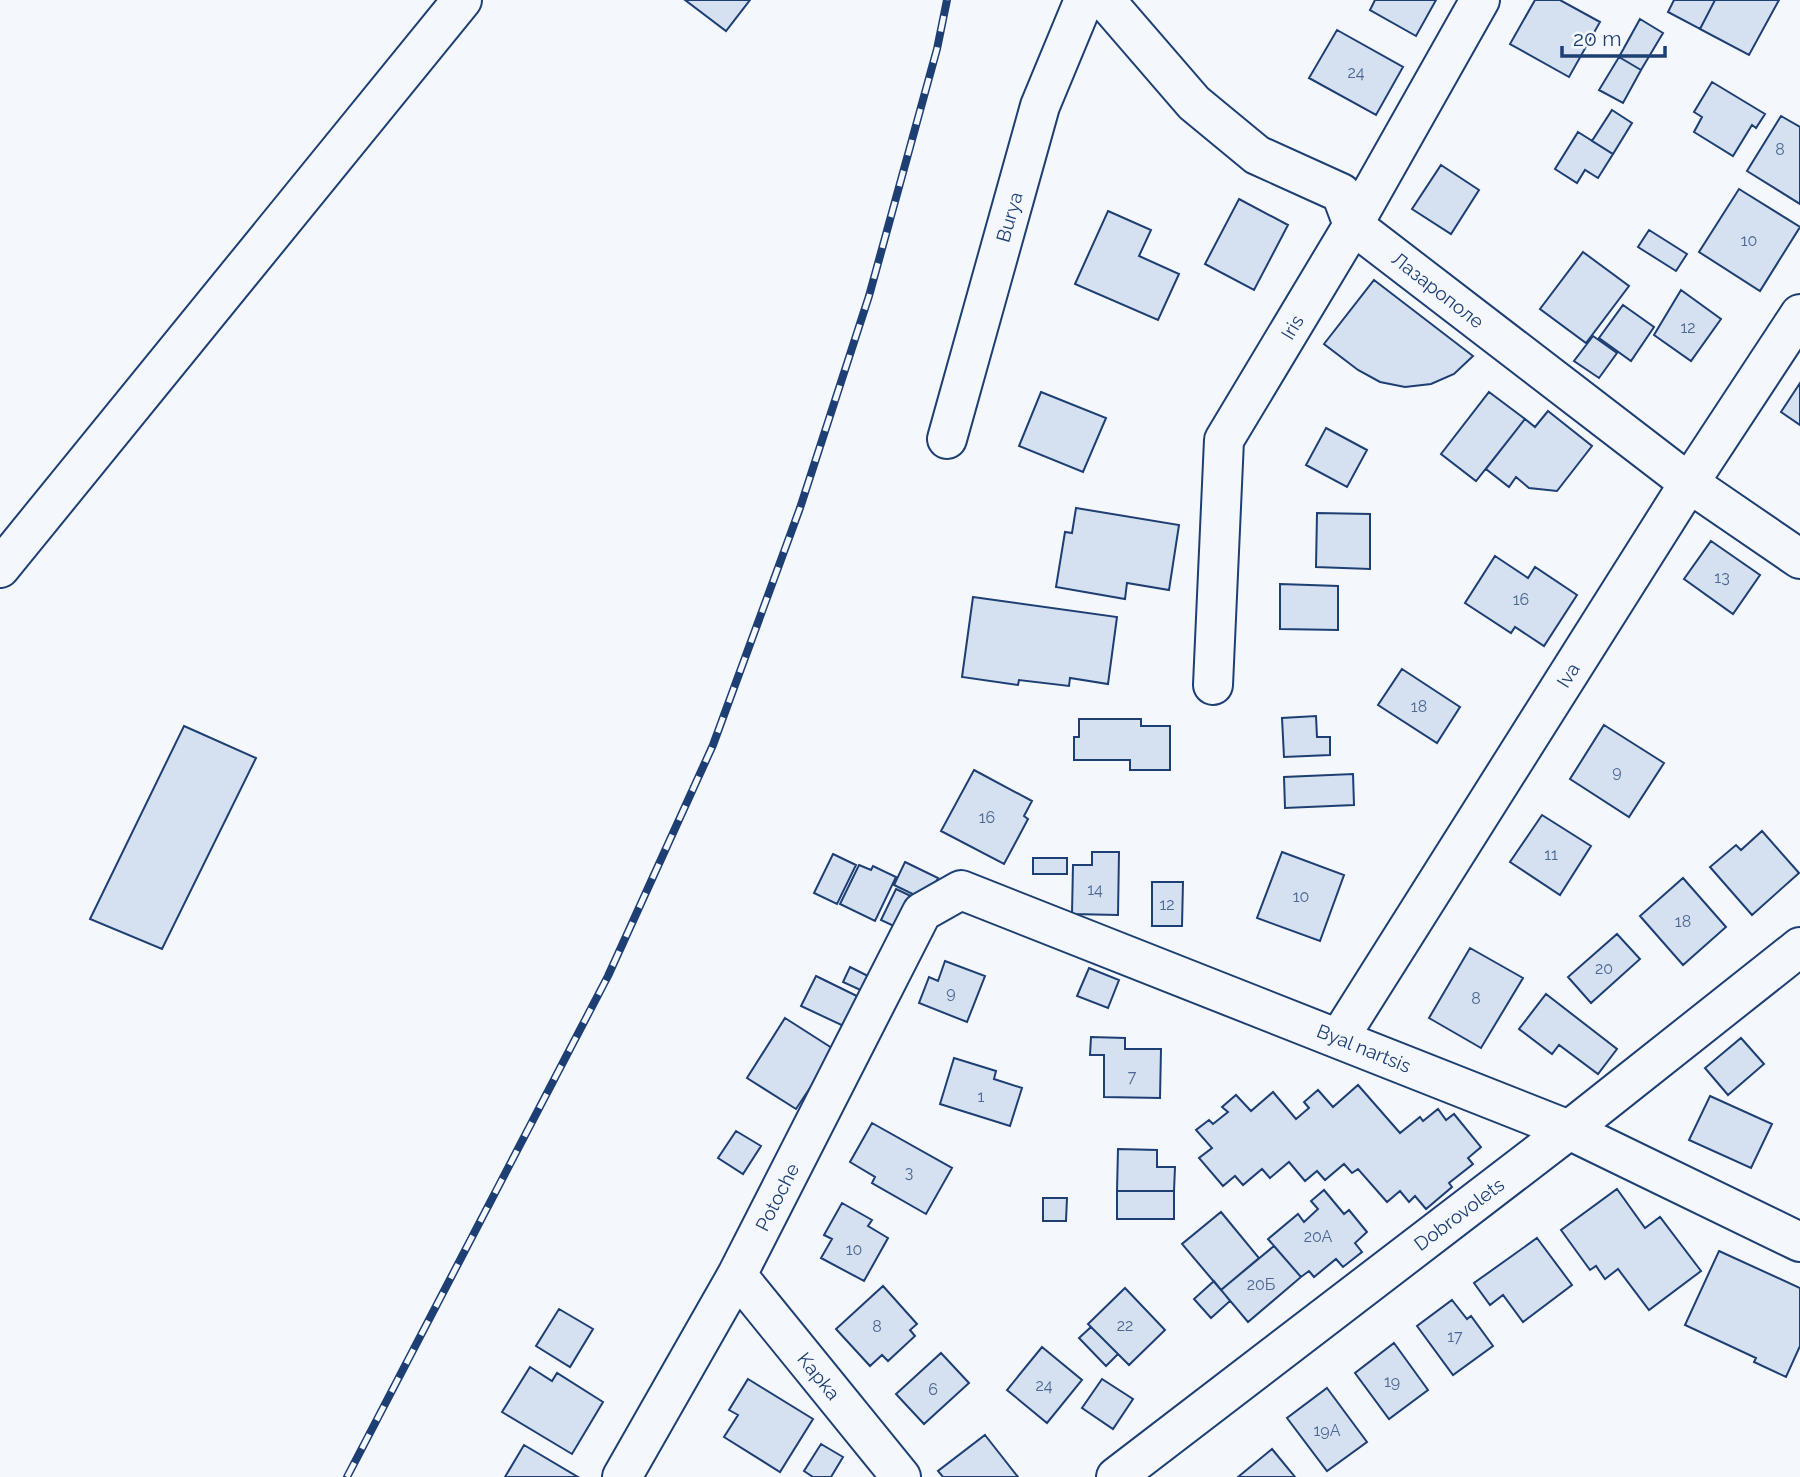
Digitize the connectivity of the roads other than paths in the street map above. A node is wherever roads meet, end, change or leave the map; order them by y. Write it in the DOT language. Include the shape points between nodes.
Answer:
graph roads {
  1 [pos="462,0"];
  2 [pos="1084,0"];
  3 [pos="1105,0"];
  4 [pos="1480,0"];
  5 [pos="1353,225"];
  6 [pos="1800,314"];
  7 [pos="947,439"];
  8 [pos="1689,483"];
  9 [pos="1800,559"];
  10 [pos="0,568"];
  11 [pos="1213,685"];
  12 [pos="922,912"];
  13 [pos="1800,947"];
  14 [pos="1339,1038"];
  15 [pos="1569,1130"];
  16 [pos="1800,1242"];
  17 [pos="737,1275"];
  18 [pos="622,1477"];
  19 [pos="901,1477"];
  20 [pos="1116,1477"];
  1 -- 10 [label="street"];
  2 -- 7 [label="street, Burya" via="1040,106"];
  3 -- 5 [label="street, Лазарополе" via="1194,103 1257,155 1340,193"];
  4 -- 5 [label="street, Iris"];
  5 -- 8 [label="street, Лазарополе"];
  5 -- 11 [label="street, Iris" via="1224,440"];
  6 -- 8 [label="street, Iva"];
  8 -- 9 [label="street, Лазарополе"];
  8 -- 14 [label="street, Iva"];
  12 -- 14 [label="street, Byal nartsis" via="961,890"];
  12 -- 17 [label="street, Potoche"];
  13 -- 15 [label="street, Dobrovolets"];
  14 -- 15 [label="street, Byal nartsis"];
  15 -- 16 [label="street, Byal nartsis"];
  15 -- 20 [label="street, Dobrovolets"];
  17 -- 18 [label="street, Potoche"];
  17 -- 19 [label="street, Kapka"];
}
